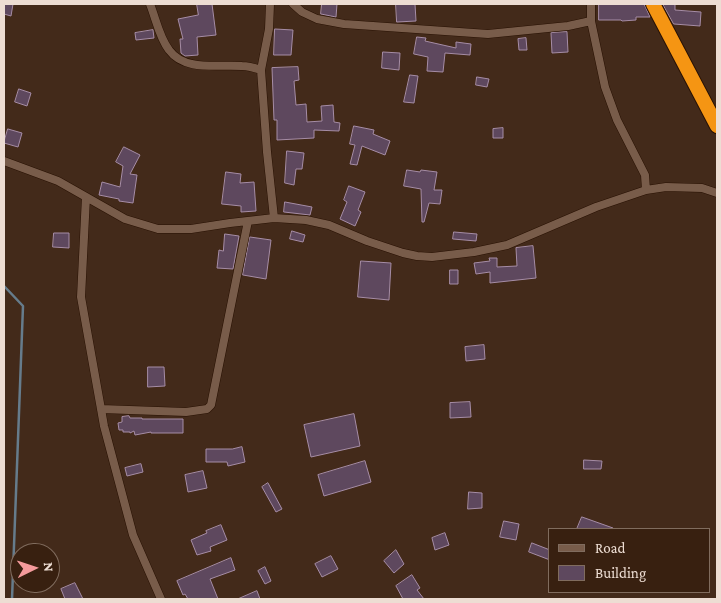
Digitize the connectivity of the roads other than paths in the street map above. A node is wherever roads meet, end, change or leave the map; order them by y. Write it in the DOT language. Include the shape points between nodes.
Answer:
graph roads {
  1 [pos="150,4"];
  2 [pos="270,4"];
  3 [pos="293,4"];
  4 [pos="591,4"];
  5 [pos="653,4"];
  6 [pos="591,21"];
  7 [pos="261,70"];
  8 [pos="717,126"];
  9 [pos="4,161"];
  10 [pos="646,190"];
  11 [pos="717,193"];
  12 [pos="86,197"];
  13 [pos="274,218"];
  14 [pos="248,221"];
  15 [pos="101,409"];
  16 [pos="160,599"];
  1 -- 7 [label="street" via="170,51 188,64 243,66"];
  2 -- 7 [label="street"];
  3 -- 6 [label="street" via="317,20 488,34"];
  4 -- 6 [label="street"];
  5 -- 8 [label="highway"];
  6 -- 10 [label="street" via="605,86 617,120 645,175"];
  7 -- 13 [label="street"];
  9 -- 12 [label="street" via="58,181"];
  10 -- 11 [label="street" via="702,188"];
  10 -- 13 [label="street" via="596,207 508,245 432,257 403,253 329,225"];
  12 -- 14 [label="street" via="126,219 158,229 191,229"];
  12 -- 15 [label="street" via="81,297"];
  13 -- 14 [label="street"];
  14 -- 15 [label="street" via="211,405 207,409 186,412"];
  15 -- 16 [label="street" via="133,535"];
}
